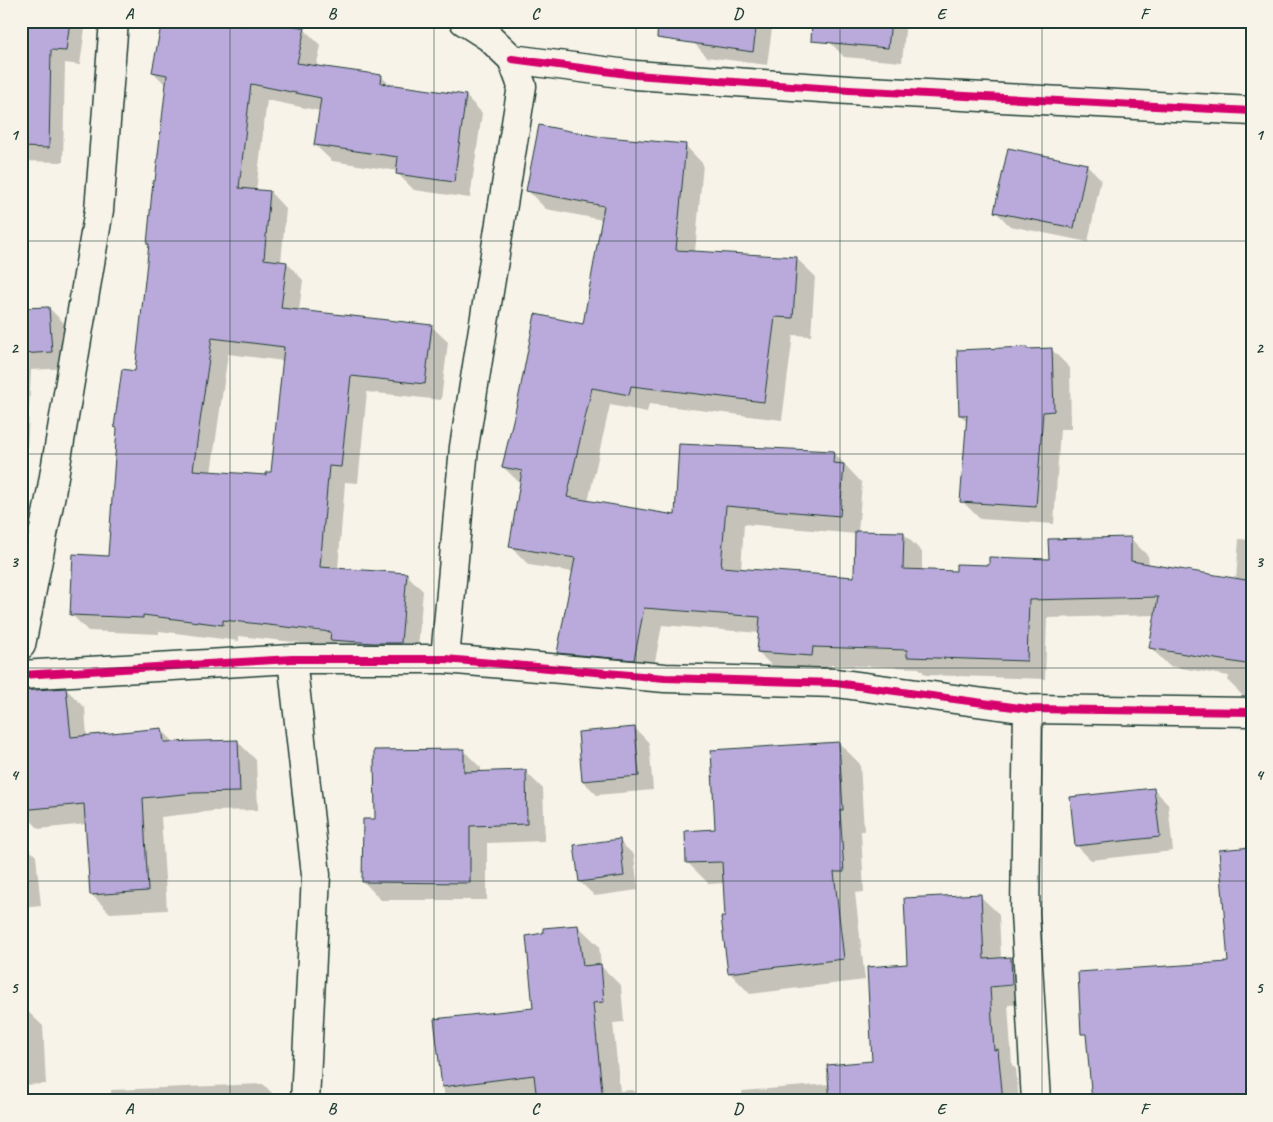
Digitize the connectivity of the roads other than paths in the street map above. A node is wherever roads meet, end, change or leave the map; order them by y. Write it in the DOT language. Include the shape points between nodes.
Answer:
graph roads {
  1 [pos="114,21"];
  2 [pos="464,21"];
  3 [pos="512,59"];
  4 [pos="1252,111"];
  5 [pos="21,645"];
  6 [pos="292,659"];
  7 [pos="445,659"];
  8 [pos="21,675"];
  9 [pos="1028,709"];
  10 [pos="1252,712"];
  11 [pos="305,1101"];
  12 [pos="1036,1101"];
  1 -- 5 [label="street" via="99,210 51,494"];
  2 -- 3 [label="street" via="489,37"];
  3 -- 4 [label="street" via="655,77"];
  3 -- 7 [label="street" via="522,86 464,447"];
  6 -- 7 [label="street"];
  6 -- 8 [label="street"];
  6 -- 11 [label="street" via="316,875"];
  7 -- 9 [label="street" via="665,678 836,683"];
  9 -- 10 [label="street"];
  9 -- 12 [label="street" via="1025,913"];
}
